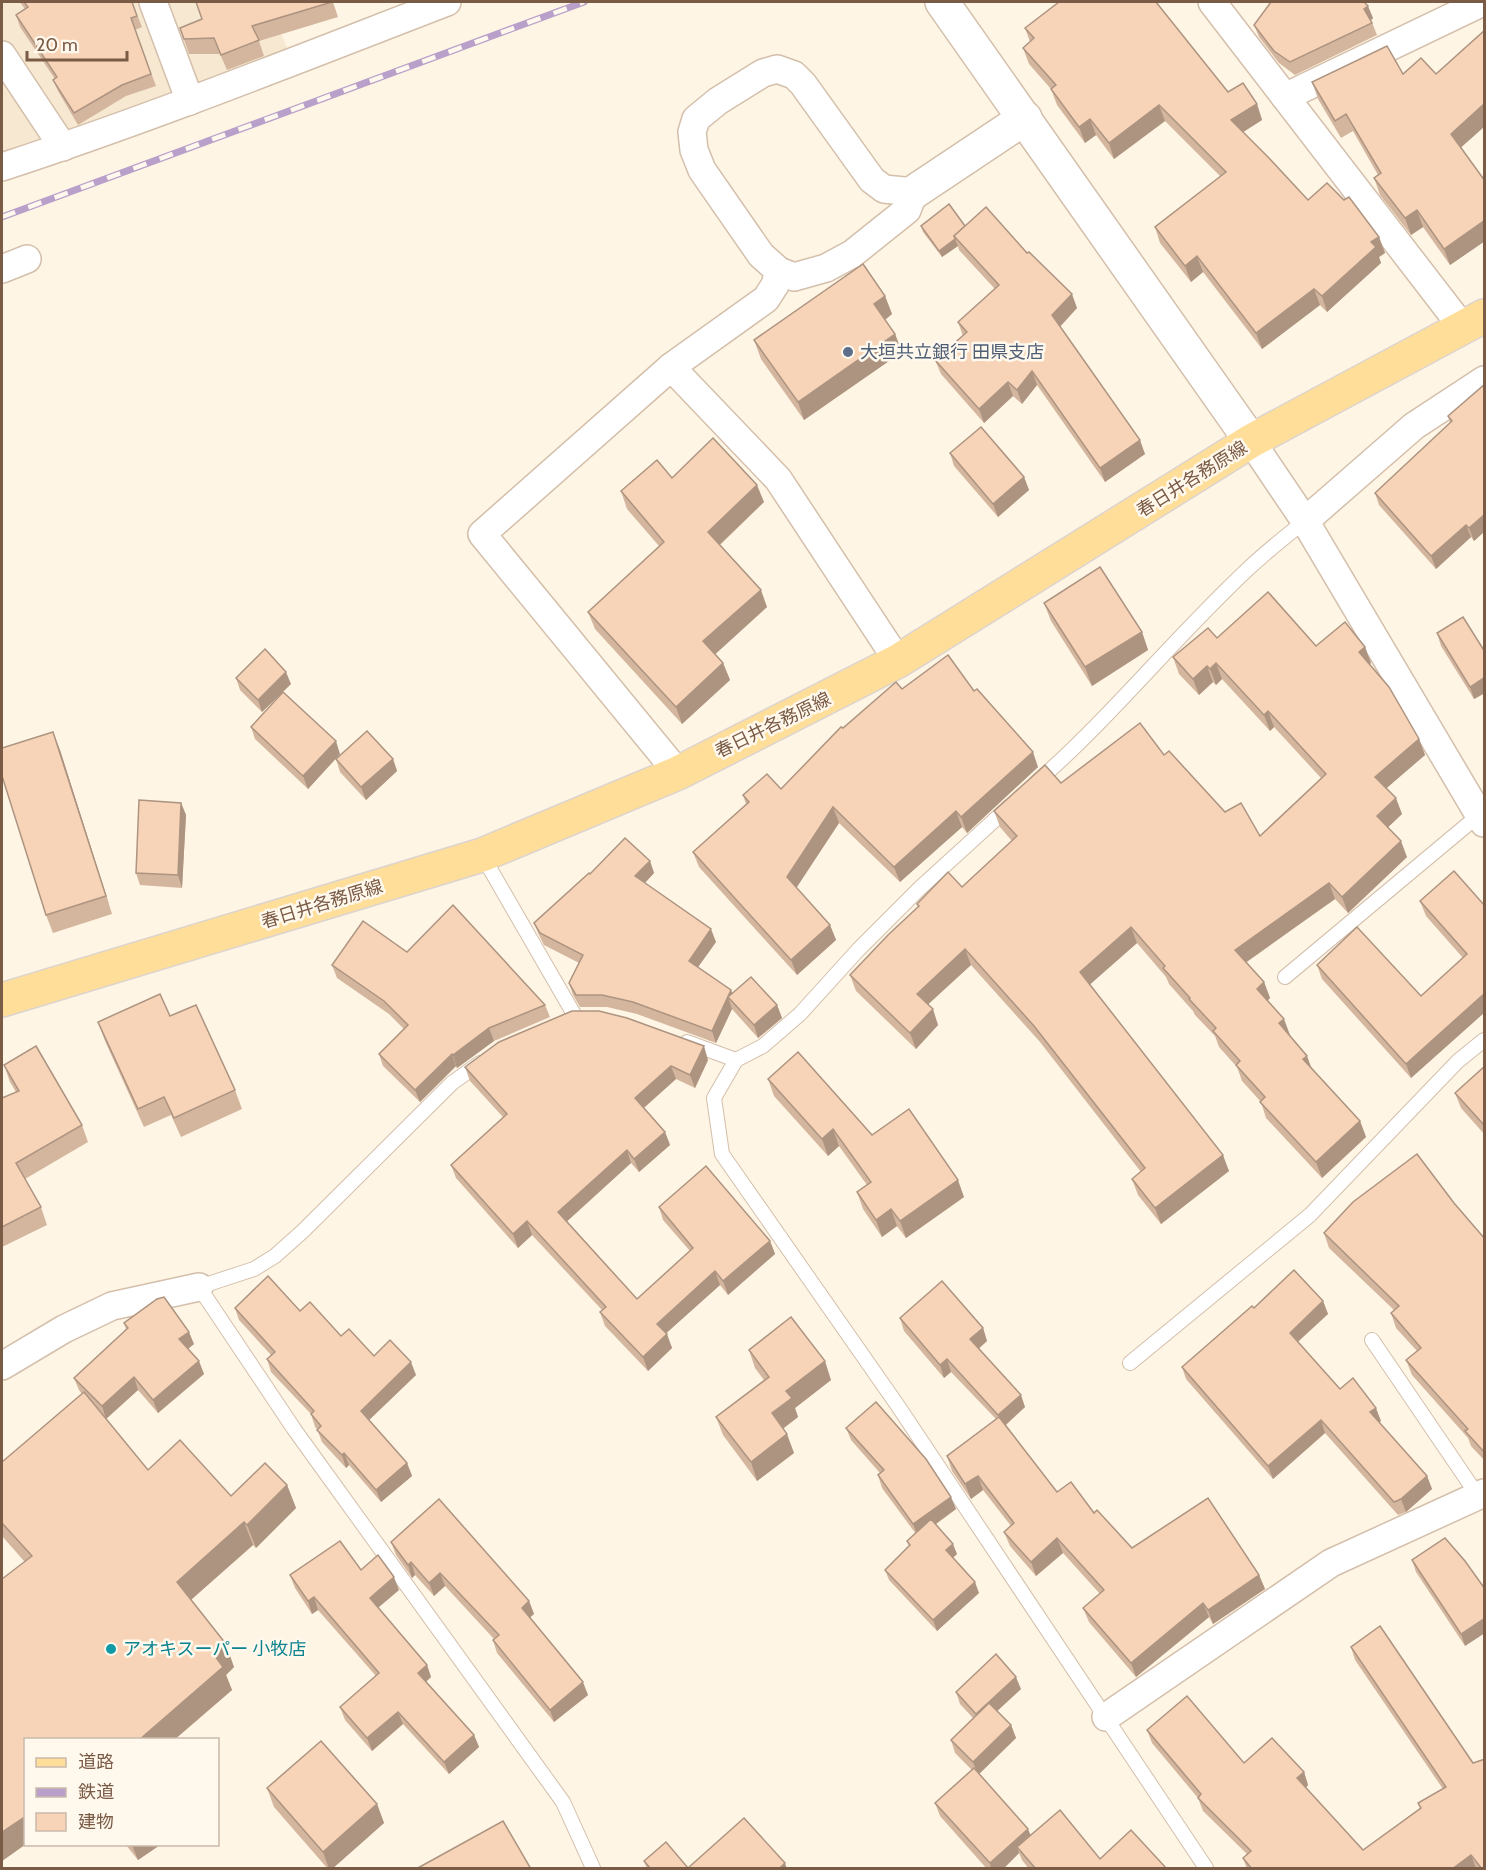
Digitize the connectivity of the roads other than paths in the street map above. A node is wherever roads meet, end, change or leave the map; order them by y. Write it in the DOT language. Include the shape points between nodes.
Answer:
graph roads {
  1 [pos="153,2"];
  2 [pos="447,2"];
  3 [pos="942,2"];
  4 [pos="1212,2"];
  5 [pos="1483,2"];
  6 [pos="2,55"];
  7 [pos="1285,97"];
  8 [pos="190,101"];
  9 [pos="1025,118"];
  10 [pos="63,147"];
  11 [pos="2,167"];
  12 [pos="914,192"];
  13 [pos="27,259"];
  14 [pos="2,269"];
  15 [pos="779,271"];
  16 [pos="1474,322"];
  17 [pos="671,367"];
  18 [pos="1485,380"];
  19 [pos="1251,441"];
  20 [pos="1305,521"];
  21 [pos="898,661"];
  22 [pos="678,773"];
  23 [pos="1482,819"];
  24 [pos="482,855"];
  25 [pos="1285,977"];
  26 [pos="2,1000"];
  27 [pos="575,1018"];
  28 [pos="669,1035"];
  29 [pos="1485,1040"];
  30 [pos="490,1055"];
  31 [pos="736,1060"];
  32 [pos="199,1287"];
  33 [pos="1372,1340"];
  34 [pos="1130,1363"];
  35 [pos="2,1366"];
  36 [pos="1481,1494"];
  37 [pos="1106,1717"];
  38 [pos="593,1869"];
  39 [pos="1206,1869"];
  1 -- 8 [label="street"];
  2 -- 8 [label="street"];
  3 -- 9 [label="street"];
  4 -- 7 [label="street"];
  5 -- 7 [label="street"];
  6 -- 10 [label="street"];
  7 -- 16 [label="street"];
  8 -- 10 [label="street"];
  9 -- 12 [label="street"];
  9 -- 19 [label="street"];
  10 -- 11 [label="street"];
  12 -- 15 [label="street" via="907,210 852,254 801,276"];
  12 -- 15 [label="street" via="884,189 872,180 794,75 777,69 763,73 696,119 692,132 702,170 761,255"];
  13 -- 14 [label="street"];
  15 -- 17 [label="street" via="766,299"];
  16 -- 19 [label="main road, 春日井各務原線"];
  17 -- 21 [label="street" via="778,479"];
  17 -- 22 [label="street" via="482,534"];
  18 -- 20 [label="street" via="1414,426"];
  19 -- 20 [label="street"];
  19 -- 21 [label="main road, 春日井各務原線"];
  20 -- 23 [label="street"];
  20 -- 31 [label="lane" via="1250,567 1109,715 920,888 800,1014 763,1046"];
  21 -- 22 [label="main road, 春日井各務原線"];
  22 -- 24 [label="main road, 春日井各務原線"];
  23 -- 25 [label="lane"];
  24 -- 26 [label="main road, 春日井各務原線"];
  24 -- 27 [label="lane"];
  28 -- 31 [label="lane"];
  29 -- 34 [label="lane" via="1458,1061 1310,1215"];
  30 -- 32 [label="lane" via="452,1083 275,1256 254,1269"];
  31 -- 37 [label="lane" via="714,1098 722,1154"];
  32 -- 35 [label="street" via="112,1306"];
  32 -- 38 [label="lane" via="294,1429 563,1802"];
  33 -- 36 [label="lane"];
  36 -- 37 [label="street" via="1332,1563"];
  37 -- 39 [label="lane"];
}
